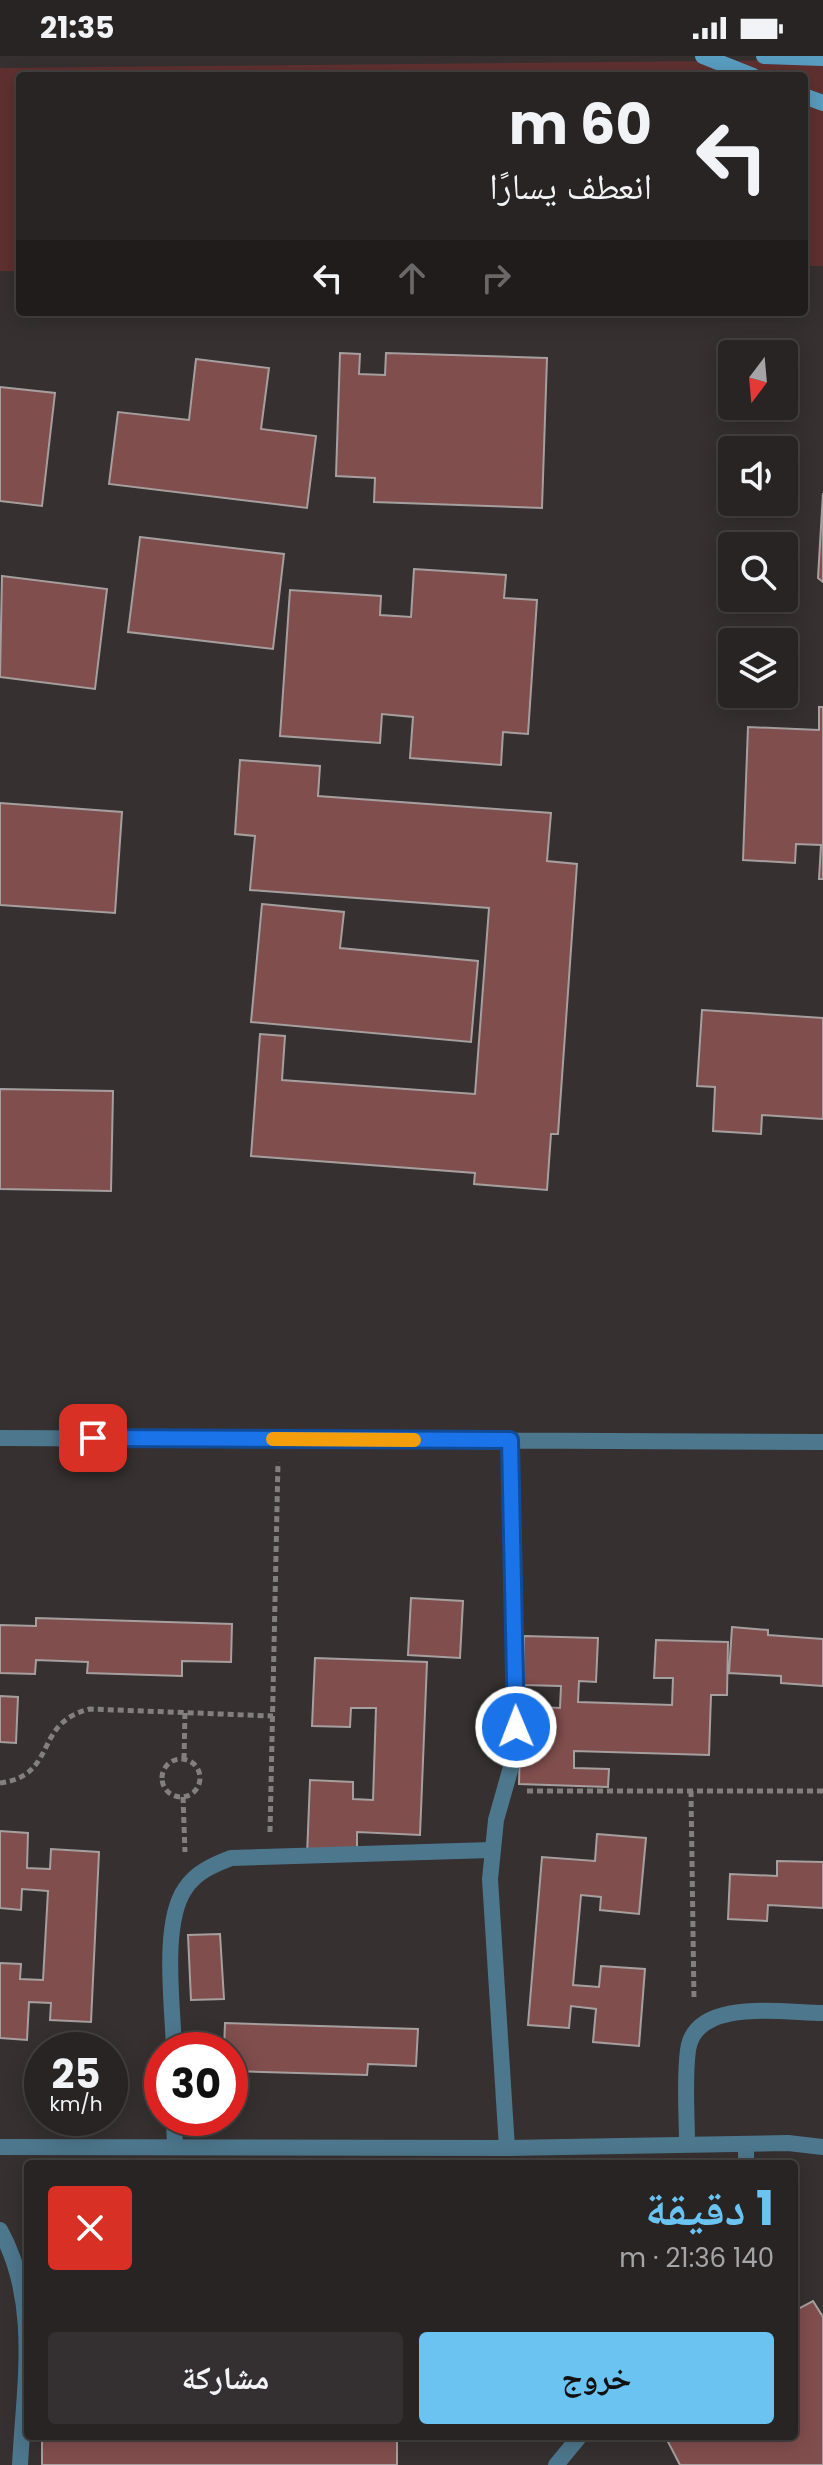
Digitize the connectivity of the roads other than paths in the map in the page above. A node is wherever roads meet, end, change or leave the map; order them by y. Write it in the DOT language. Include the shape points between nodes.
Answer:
graph roads {
  1 [pos="703,56"];
  2 [pos="764,56"];
  3 [pos="823,58"];
  4 [pos="743,72"];
  5 [pos="0,1438"];
  6 [pos="510,1440"];
  7 [pos="823,1442"];
  8 [pos="491,1850"];
  9 [pos="823,2013"];
  10 [pos="174,2032"];
  11 [pos="175,2136"];
  12 [pos="687,2144"];
  13 [pos="746,2144"];
  14 [pos="0,2147"];
  15 [pos="175,2147"];
  16 [pos="823,2147"];
  17 [pos="507,2148"];
  18 [pos="746,2160"];
  19 [pos="0,2230"];
  20 [pos="24,2300"];
  21 [pos="24,2392"];
  22 [pos="577,2440"];
  23 [pos="20,2465"];
  24 [pos="556,2465"];
  1 -- 4 [label="street"];
  2 -- 3 [label="street"];
  5 -- 6 [label="street"];
  6 -- 7 [label="street"];
  6 -- 8 [label="street" via="516,1727"];
  8 -- 10 [label="street" via="231,1858 206,1868 186,1887 172,1925"];
  8 -- 17 [label="street"];
  9 -- 12 [label="street" via="729,2013 710,2017 694,2030 688,2049"];
  11 -- 15 [label="street"];
  12 -- 13 [label="street"];
  12 -- 17 [label="street"];
  13 -- 16 [label="street"];
  13 -- 18 [label="street"];
  14 -- 15 [label="street"];
  15 -- 17 [label="street"];
  19 -- 20 [label="street" via="14,2254"];
  21 -- 23 [label="street"];
  22 -- 24 [label="street"];
}
